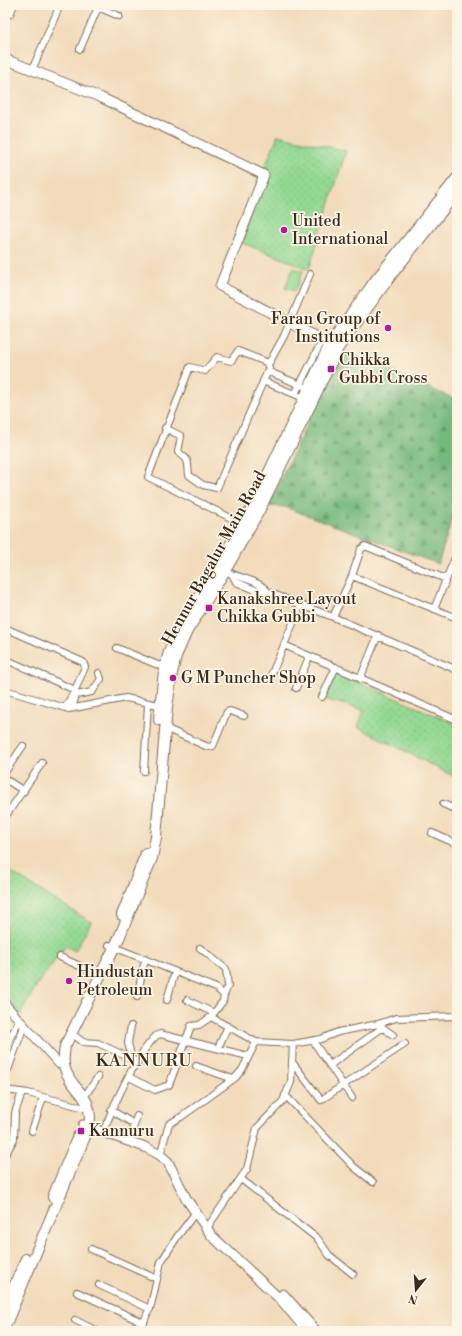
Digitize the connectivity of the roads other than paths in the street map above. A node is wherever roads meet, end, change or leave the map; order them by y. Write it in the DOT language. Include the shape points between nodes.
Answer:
graph roads {
  1 [pos="14,5"];
  2 [pos="60,5"];
  3 [pos="97,6"];
  4 [pos="10,14"];
  5 [pos="119,16"];
  6 [pos="80,49"];
  7 [pos="5,59"];
  8 [pos="32,70"];
  9 [pos="457,178"];
  10 [pos="457,192"];
  11 [pos="310,274"];
  12 [pos="290,323"];
  13 [pos="330,345"];
  14 [pos="268,368"];
  15 [pos="263,382"];
  16 [pos="304,387"];
  17 [pos="300,396"];
  18 [pos="165,428"];
  19 [pos="243,524"];
  20 [pos="457,553"];
  21 [pos="225,572"];
  22 [pos="352,576"];
  23 [pos="446,579"];
  24 [pos="301,604"];
  25 [pos="434,608"];
  26 [pos="333,617"];
  27 [pos="457,618"];
  28 [pos="5,628"];
  29 [pos="378,635"];
  30 [pos="284,645"];
  31 [pos="117,648"];
  32 [pos="310,657"];
  33 [pos="7,660"];
  34 [pos="336,667"];
  35 [pos="165,668"];
  36 [pos="457,670"];
  37 [pos="98,673"];
  38 [pos="270,678"];
  39 [pos="360,679"];
  40 [pos="296,688"];
  41 [pos="5,690"];
  42 [pos="76,693"];
  43 [pos="322,697"];
  44 [pos="148,704"];
  45 [pos="163,706"];
  46 [pos="65,708"];
  47 [pos="72,708"];
  48 [pos="244,716"];
  49 [pos="457,720"];
  50 [pos="165,728"];
  51 [pos="23,746"];
  52 [pos="42,763"];
  53 [pos="144,771"];
  54 [pos="5,772"];
  55 [pos="5,779"];
  56 [pos="24,791"];
  57 [pos="443,804"];
  58 [pos="457,810"];
  59 [pos="5,818"];
  60 [pos="432,833"];
  61 [pos="457,844"];
  62 [pos="112,946"];
  63 [pos="200,948"];
  64 [pos="60,957"];
  65 [pos="145,959"];
  66 [pos="176,972"];
  67 [pos="95,973"];
  68 [pos="90,988"];
  69 [pos="224,995"];
  70 [pos="137,997"];
  71 [pos="167,1000"];
  72 [pos="187,1000"];
  73 [pos="5,1004"];
  74 [pos="212,1015"];
  75 [pos="457,1016"];
  76 [pos="22,1023"];
  77 [pos="131,1026"];
  78 [pos="228,1026"];
  79 [pos="380,1026"];
  80 [pos="71,1033"];
  81 [pos="393,1035"];
  82 [pos="186,1040"];
  83 [pos="313,1041"];
  84 [pos="256,1042"];
  85 [pos="292,1044"];
  86 [pos="405,1044"];
  87 [pos="5,1047"];
  88 [pos="218,1048"];
  89 [pos="248,1056"];
  90 [pos="135,1060"];
  91 [pos="292,1062"];
  92 [pos="62,1065"];
  93 [pos="330,1065"];
  94 [pos="196,1066"];
  95 [pos="8,1070"];
  96 [pos="98,1076"];
  97 [pos="129,1077"];
  98 [pos="233,1079"];
  99 [pos="344,1086"];
  100 [pos="5,1090"];
  101 [pos="22,1092"];
  102 [pos="285,1095"];
  103 [pos="84,1097"];
  104 [pos="43,1098"];
  105 [pos="352,1098"];
  106 [pos="85,1108"];
  107 [pos="111,1110"];
  108 [pos="137,1116"];
  109 [pos="134,1124"];
  110 [pos="86,1126"];
  111 [pos="32,1131"];
  112 [pos="103,1132"];
  113 [pos="129,1140"];
  114 [pos="5,1155"];
  115 [pos="160,1155"];
  116 [pos="241,1179"];
  117 [pos="373,1182"];
  118 [pos="196,1212"];
  119 [pos="209,1225"];
  120 [pos="91,1249"];
  121 [pos="353,1274"];
  122 [pos="158,1279"];
  123 [pos="99,1285"];
  124 [pos="77,1292"];
  125 [pos="5,1307"];
  126 [pos="150,1309"];
  127 [pos="75,1320"];
  128 [pos="144,1322"];
  129 [pos="5,1326"];
  130 [pos="97,1331"];
  131 [pos="140,1331"];
  132 [pos="307,1331"];
  133 [pos="316,1331"];
  1 -- 4 [label="street"];
  2 -- 8 [label="street"];
  3 -- 5 [label="street"];
  3 -- 6 [label="street"];
  7 -- 8 [label="main road"];
  8 -- 12 [label="main road" via="138,115 264,175 220,286"];
  9 -- 13 [label="main road" via="375,281"];
  10 -- 13 [label="main road" via="392,274"];
  11 -- 12 [label="street"];
  12 -- 13 [label="main road"];
  12 -- 14 [label="street"];
  13 -- 16 [label="main road, Hennur Bagalur Main Road"];
  13 -- 21 [label="main road, Hennur Bagalur Main Road" via="259,511"];
  14 -- 15 [label="street"];
  14 -- 16 [label="street"];
  14 -- 18 [label="street" via="266,362 238,351 231,361 217,357 206,371 190,367"];
  15 -- 17 [label="street"];
  15 -- 18 [label="street" via="217,488 203,485 189,475 187,458 178,452 181,436"];
  16 -- 17 [label="main road, Hennur Bagalur Main Road"];
  17 -- 19 [label="main road, Hennur Bagalur Main Road"];
  18 -- 19 [label="street" via="148,477"];
  19 -- 21 [label="main road, Hennur Bagalur Main Road"];
  20 -- 23 [label="street"];
  21 -- 24 [label="street"];
  21 -- 35 [label="main road, Hennur Bagalur Main Road" via="180,628"];
  21 -- 45 [label="main road, Hennur Bagalur Main Road" via="187,631 176,656"];
  22 -- 23 [label="street" via="365,546"];
  22 -- 25 [label="street"];
  22 -- 26 [label="street"];
  23 -- 25 [label="street"];
  24 -- 26 [label="street"];
  24 -- 30 [label="street"];
  25 -- 27 [label="street"];
  26 -- 29 [label="street"];
  28 -- 42 [label="street" via="83,662 84,670"];
  29 -- 36 [label="street"];
  29 -- 39 [label="street"];
  30 -- 32 [label="street"];
  30 -- 38 [label="street"];
  31 -- 35 [label="street"];
  32 -- 34 [label="street"];
  32 -- 40 [label="street"];
  33 -- 42 [label="street"];
  34 -- 39 [label="street"];
  34 -- 43 [label="street"];
  35 -- 45 [label="main road, Hennur Bagalur Main Road"];
  37 -- 42 [label="street" via="101,679 92,692"];
  39 -- 49 [label="street"];
  41 -- 46 [label="street"];
  42 -- 46 [label="street"];
  42 -- 47 [label="street"];
  44 -- 45 [label="street"];
  44 -- 47 [label="street" via="126,698"];
  44 -- 53 [label="street"];
  45 -- 50 [label="main road, Hennur Bagalur Main Road"];
  45 -- 62 [label="main road, Hennur Bagalur Main Road" via="146,854"];
  46 -- 47 [label="street"];
  48 -- 50 [label="street" via="227,712 213,746 208,747"];
  50 -- 62 [label="main road, Hennur Bagalur Main Road" via="152,858"];
  51 -- 54 [label="street"];
  52 -- 56 [label="street"];
  55 -- 56 [label="street"];
  56 -- 59 [label="street"];
  57 -- 58 [label="street"];
  60 -- 61 [label="street"];
  62 -- 65 [label="street"];
  62 -- 67 [label="main road, Hennur Bagalur Main Road"];
  62 -- 68 [label="main road, Hennur Bagalur Main Road"];
  63 -- 69 [label="street" via="226,969 228,986"];
  64 -- 67 [label="street"];
  65 -- 66 [label="street"];
  65 -- 70 [label="street"];
  66 -- 69 [label="street" via="216,988"];
  66 -- 71 [label="street"];
  67 -- 68 [label="main road, Hennur Bagalur Main Road"];
  68 -- 80 [label="main road, Hennur Bagalur Main Road"];
  68 -- 92 [label="main road, Hennur Bagalur Main Road" via="61,1044"];
  69 -- 74 [label="street" via="223,1001"];
  72 -- 74 [label="street"];
  73 -- 76 [label="street"];
  74 -- 78 [label="street"];
  74 -- 82 [label="street" via="199,1025 191,1026"];
  75 -- 79 [label="street" via="396,1018"];
  76 -- 87 [label="street"];
  76 -- 92 [label="street"];
  76 -- 95 [label="street"];
  77 -- 90 [label="street" via="128,1043"];
  78 -- 84 [label="street"];
  78 -- 88 [label="street"];
  79 -- 81 [label="street"];
  79 -- 83 [label="street" via="338,1032"];
  79 -- 93 [label="street"];
  80 -- 90 [label="street" via="84,1042 98,1043"];
  80 -- 92 [label="main road, Hennur Bagalur Main Road" via="65,1046"];
  82 -- 88 [label="street"];
  82 -- 90 [label="street" via="160,1034"];
  82 -- 97 [label="street" via="169,1086 155,1090"];
  83 -- 85 [label="street"];
  83 -- 93 [label="street"];
  84 -- 85 [label="street"];
  84 -- 89 [label="street"];
  85 -- 91 [label="street"];
  86 -- 99 [label="street"];
  88 -- 89 [label="street"];
  89 -- 98 [label="street" via="242,1070"];
  90 -- 97 [label="street"];
  91 -- 99 [label="street" via="321,1100"];
  91 -- 102 [label="street" via="291,1082"];
  92 -- 103 [label="main road"];
  92 -- 106 [label="main road, Hennur Bagalur Main Road" via="67,1081"];
  93 -- 99 [label="street"];
  94 -- 98 [label="street"];
  96 -- 103 [label="street"];
  97 -- 107 [label="street"];
  98 -- 115 [label="street" via="169,1124"];
  99 -- 105 [label="street"];
  100 -- 101 [label="street"];
  101 -- 104 [label="street"];
  101 -- 114 [label="street" via="15,1113 14,1139"];
  102 -- 116 [label="street" via="283,1101 257,1128 247,1169"];
  102 -- 117 [label="street" via="354,1167"];
  103 -- 110 [label="main road" via="90,1108"];
  104 -- 106 [label="street"];
  104 -- 111 [label="street"];
  106 -- 110 [label="main road"];
  107 -- 109 [label="street"];
  107 -- 112 [label="street"];
  108 -- 109 [label="street"];
  109 -- 113 [label="street"];
  110 -- 112 [label="main road"];
  110 -- 125 [label="main road"];
  110 -- 129 [label="main road"];
  112 -- 113 [label="main road"];
  113 -- 115 [label="main road"];
  115 -- 118 [label="main road" via="168,1162"];
  116 -- 119 [label="street"];
  116 -- 121 [label="street" via="318,1239 329,1255"];
  118 -- 119 [label="main road"];
  118 -- 122 [label="street" via="161,1262"];
  118 -- 132 [label="main road" via="212,1236 282,1301"];
  119 -- 133 [label="main road" via="285,1295"];
  120 -- 122 [label="street"];
  122 -- 126 [label="street"];
  123 -- 126 [label="street"];
  124 -- 128 [label="street"];
  126 -- 128 [label="street"];
  127 -- 130 [label="street"];
  128 -- 131 [label="street"];
}
